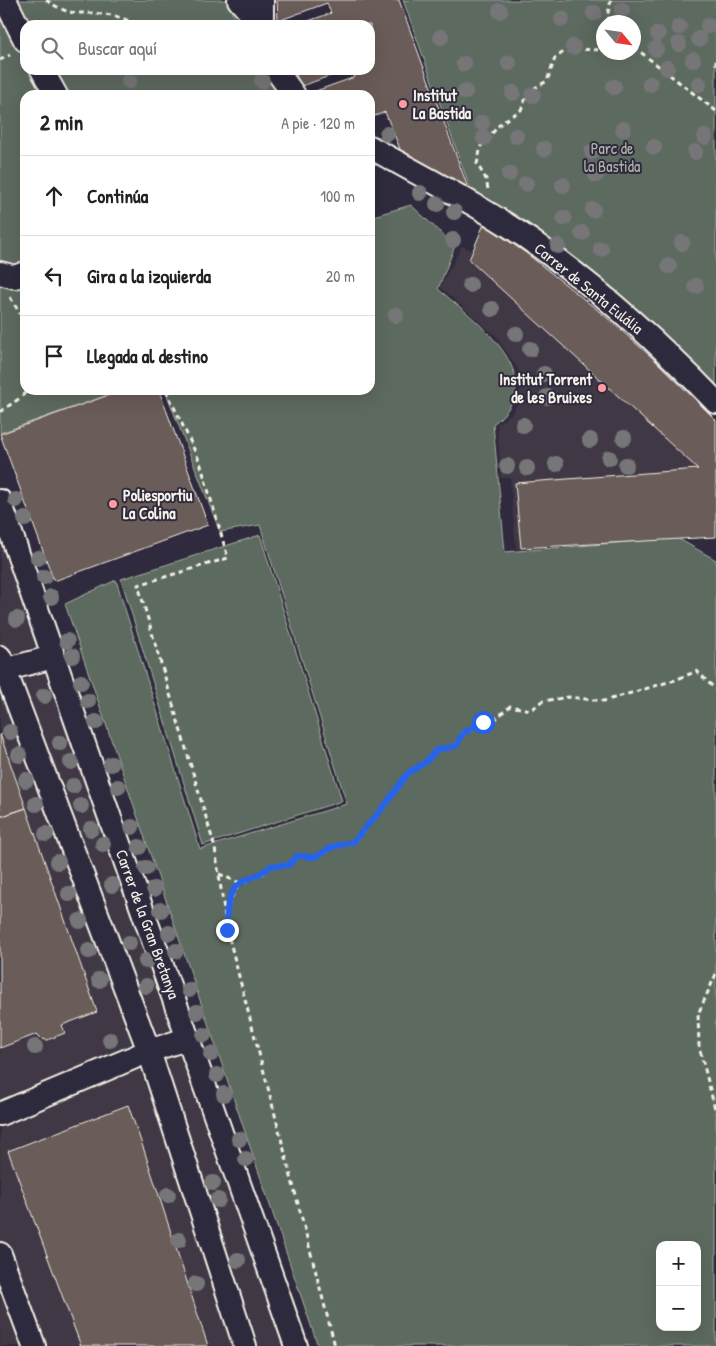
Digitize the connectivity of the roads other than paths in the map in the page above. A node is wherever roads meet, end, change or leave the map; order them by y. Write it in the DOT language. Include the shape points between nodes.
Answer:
graph roads {
  1 [pos="5,0"];
  2 [pos="239,0"];
  3 [pos="262,0"];
  4 [pos="257,20"];
  5 [pos="261,20"];
  6 [pos="20,30"];
  7 [pos="45,75"];
  8 [pos="280,75"];
  9 [pos="53,90"];
  10 [pos="290,90"];
  11 [pos="375,150"];
  12 [pos="20,274"];
  13 [pos="2,281"];
  14 [pos="716,402"];
  15 [pos="0,501"];
  16 [pos="53,657"];
  17 [pos="1,666"];
  18 [pos="190,1038"];
  19 [pos="149,1051"];
  20 [pos="0,1114"];
  21 [pos="0,1254"];
  22 [pos="34,1346"];
  23 [pos="245,1346"];
  24 [pos="296,1346"];
  1 -- 6 [label="street"];
  2 -- 4 [label="street"];
  3 -- 5 [label="street"];
  7 -- 9 [label="street"];
  8 -- 10 [label="street"];
  11 -- 14 [label="street, Carrer de Santa Eulália" via="539,246 585,281 679,364"];
  12 -- 13 [label="street"];
  15 -- 16 [label="street, Carrer de la Gran Bretanya"];
  16 -- 17 [label="street"];
  16 -- 18 [label="street, Carrer de la Gran Bretanya"];
  17 -- 19 [label="street"];
  18 -- 19 [label="street"];
  18 -- 24 [label="street, Carrer de la Gran Bretanya"];
  19 -- 20 [label="street"];
  19 -- 23 [label="street"];
  21 -- 22 [label="street"];
}
